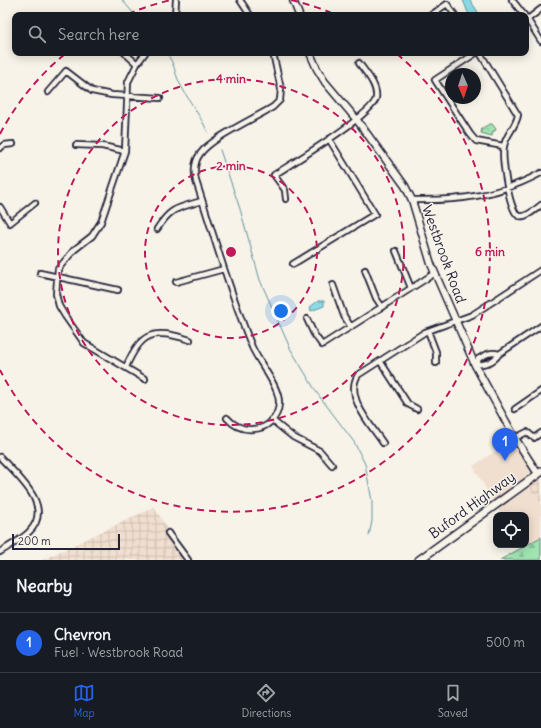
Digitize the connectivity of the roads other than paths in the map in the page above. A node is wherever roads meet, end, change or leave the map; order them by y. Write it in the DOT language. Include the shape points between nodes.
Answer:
graph roads {
  1 [pos="176,0"];
  2 [pos="240,0"];
  3 [pos="293,0"];
  4 [pos="512,0"];
  5 [pos="541,9"];
  6 [pos="175,12"];
  7 [pos="248,12"];
  8 [pos="298,12"];
  9 [pos="435,12"];
  10 [pos="453,12"];
  11 [pos="522,12"];
  12 [pos="529,15"];
  13 [pos="529,22"];
  14 [pos="541,41"];
  15 [pos="128,56"];
  16 [pos="144,56"];
  17 [pos="274,56"];
  18 [pos="311,56"];
  19 [pos="473,56"];
  20 [pos="480,56"];
  21 [pos="359,62"];
  22 [pos="137,64"];
  23 [pos="48,92"];
  24 [pos="128,96"];
  25 [pos="160,98"];
  26 [pos="357,120"];
  27 [pos="329,139"];
  28 [pos="13,144"];
  29 [pos="76,145"];
  30 [pos="504,146"];
  31 [pos="0,148"];
  32 [pos="125,151"];
  33 [pos="541,173"];
  34 [pos="508,189"];
  35 [pos="286,198"];
  36 [pos="412,200"];
  37 [pos="202,201"];
  38 [pos="35,203"];
  39 [pos="541,206"];
  40 [pos="0,207"];
  41 [pos="157,229"];
  42 [pos="396,251"];
  43 [pos="293,264"];
  44 [pos="224,268"];
  45 [pos="365,270"];
  46 [pos="541,270"];
  47 [pos="40,273"];
  48 [pos="435,273"];
  49 [pos="57,277"];
  50 [pos="176,282"];
  51 [pos="333,285"];
  52 [pos="411,288"];
  53 [pos="118,290"];
  54 [pos="382,307"];
  55 [pos="308,318"];
  56 [pos="455,320"];
  57 [pos="351,326"];
  58 [pos="541,326"];
  59 [pos="428,331"];
  60 [pos="190,340"];
  61 [pos="499,354"];
  62 [pos="380,361"];
  63 [pos="436,363"];
  64 [pos="476,364"];
  65 [pos="126,367"];
  66 [pos="145,379"];
  67 [pos="541,391"];
  68 [pos="416,409"];
  69 [pos="515,409"];
  70 [pos="226,418"];
  71 [pos="272,420"];
  72 [pos="541,433"];
  73 [pos="515,438"];
  74 [pos="382,443"];
  75 [pos="0,457"];
  76 [pos="332,465"];
  77 [pos="540,473"];
  78 [pos="168,533"];
  79 [pos="0,552"];
  80 [pos="188,560"];
  81 [pos="419,560"];
  1 -- 6 [label="street"];
  2 -- 7 [label="street"];
  3 -- 8 [label="street"];
  4 -- 11 [label="street"];
  5 -- 12 [label="street"];
  9 -- 10 [label="street" via="447,4"];
  13 -- 14 [label="street"];
  15 -- 22 [label="street"];
  16 -- 22 [label="street"];
  17 -- 37 [label="street" via="281,89 280,100 201,153 194,174"];
  18 -- 26 [label="street, Westbrook Road" via="325,82"];
  19 -- 30 [label="street" via="435,80 476,140"];
  20 -- 30 [label="street" via="518,115 517,123"];
  21 -- 26 [label="street" via="377,96 372,107"];
  22 -- 24 [label="street" via="128,82"];
  23 -- 24 [label="street" via="66,71 92,91"];
  24 -- 25 [label="street"];
  24 -- 32 [label="street"];
  26 -- 27 [label="street"];
  26 -- 36 [label="street, Westbrook Road" via="405,186"];
  27 -- 35 [label="street" via="274,175 285,190"];
  27 -- 43 [label="street" via="374,214"];
  28 -- 31 [label="street"];
  29 -- 32 [label="street" via="102,146"];
  30 -- 34 [label="street"];
  32 -- 49 [label="street" via="101,222 92,236 66,258 58,269"];
  33 -- 34 [label="street"];
  34 -- 36 [label="street" via="446,201"];
  34 -- 39 [label="street" via="514,212 518,216 523,217"];
  36 -- 48 [label="street, Westbrook Road"];
  37 -- 41 [label="street" via="172,210"];
  37 -- 44 [label="street"];
  38 -- 40 [label="street" via="10,223"];
  42 -- 52 [label="street"];
  44 -- 50 [label="street"];
  44 -- 71 [label="street" via="253,349 278,395 278,408"];
  45 -- 54 [label="street"];
  46 -- 56 [label="street" via="472,315"];
  47 -- 49 [label="street"];
  48 -- 52 [label="street"];
  48 -- 56 [label="street, Westbrook Road"];
  49 -- 53 [label="street"];
  49 -- 65 [label="street" via="56,294 59,306 84,343"];
  51 -- 57 [label="street" via="344,316"];
  52 -- 54 [label="street"];
  54 -- 57 [label="street"];
  55 -- 57 [label="street" via="314,334 322,345"];
  56 -- 59 [label="street"];
  56 -- 64 [label="street, Westbrook Road"];
  58 -- 61 [label="street"];
  59 -- 62 [label="street"];
  59 -- 63 [label="street" via="436,352"];
  60 -- 65 [label="street" via="153,334 140,341 134,348"];
  61 -- 64 [label="street" via="483,365"];
  61 -- 64 [label="street" via="493,352 478,359"];
  62 -- 68 [label="street" via="408,404"];
  62 -- 74 [label="street" via="358,375 353,392 354,398"];
  64 -- 73 [label="street, Westbrook Road"];
  65 -- 66 [label="street"];
  67 -- 69 [label="street"];
  70 -- 71 [label="street" via="234,426 247,430 267,425"];
  71 -- 76 [label="street" via="293,437 320,451"];
  72 -- 73 [label="street" via="534,438 527,432"];
  73 -- 77 [label="street, Westbrook Road"];
  75 -- 79 [label="street" via="30,489 38,504 36,523 29,532"];
  77 -- 81 [label="main road, Buford Highway"];
  78 -- 80 [label="street"];
}
